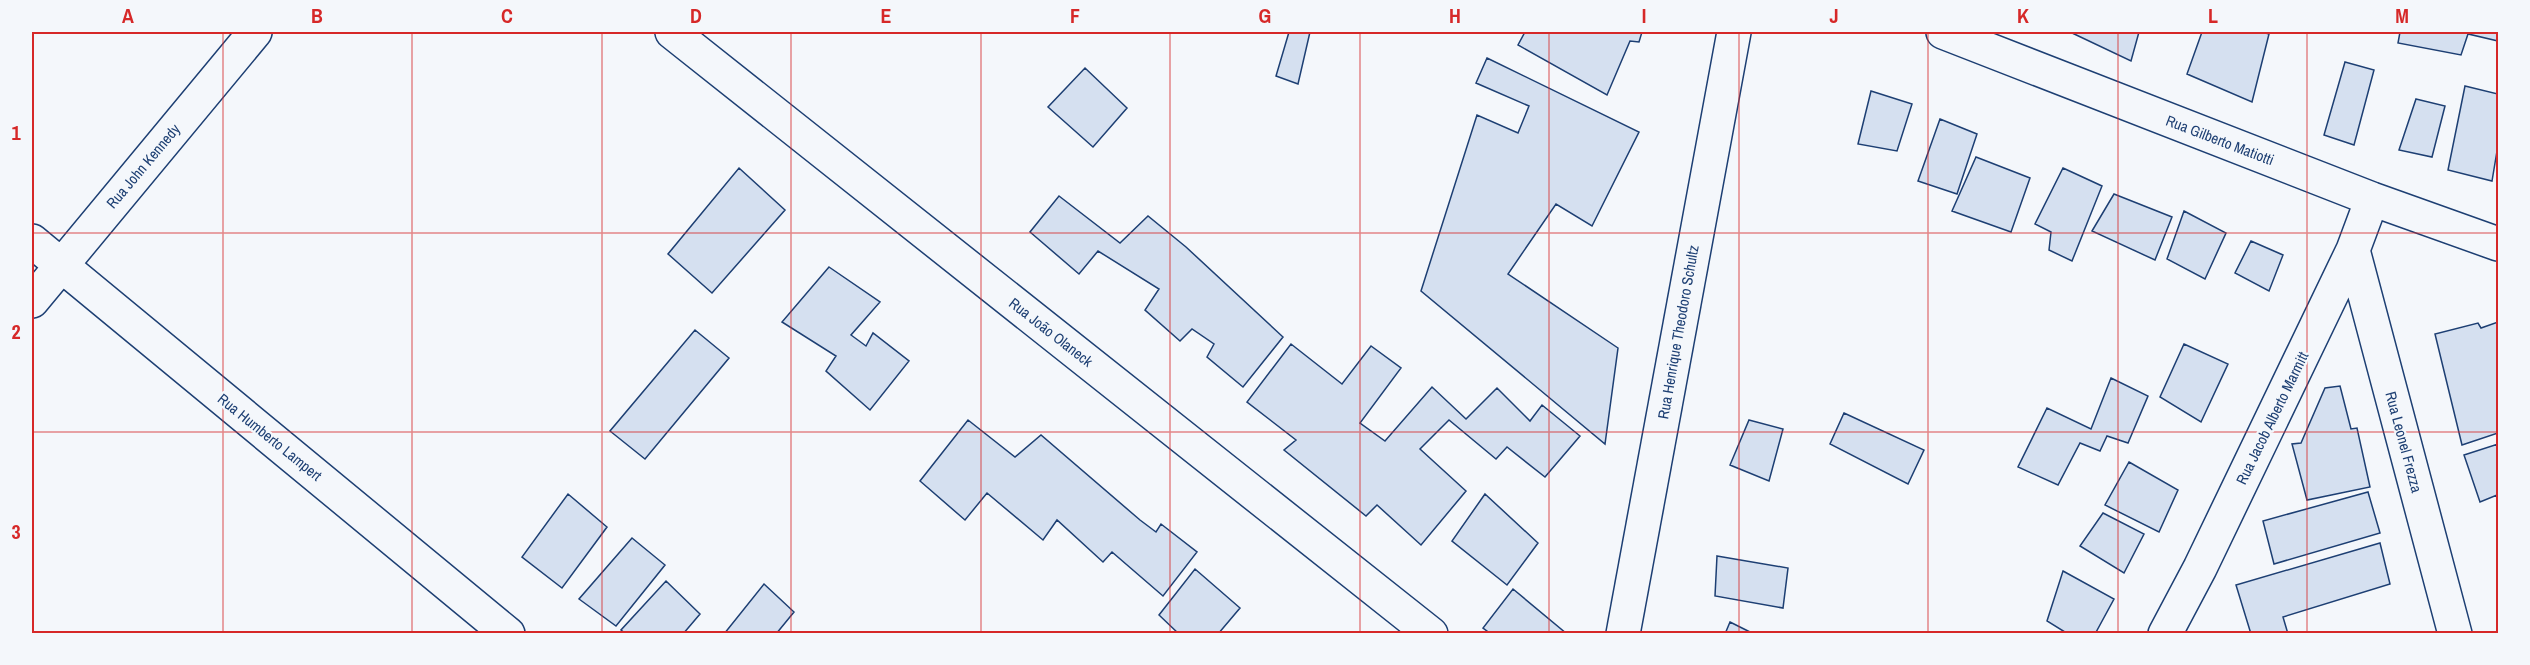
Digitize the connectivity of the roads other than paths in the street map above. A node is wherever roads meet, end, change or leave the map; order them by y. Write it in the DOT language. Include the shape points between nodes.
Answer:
graph roads {
  1 [pos="255,32"];
  2 [pos="672,32"];
  3 [pos="1734,32"];
  4 [pos="1943,32"];
  5 [pos="2372,200"];
  6 [pos="32,241"];
  7 [pos="2499,244"];
  8 [pos="2353,250"];
  9 [pos="61,266"];
  10 [pos="32,301"];
  11 [pos="508,633"];
  12 [pos="1431,633"];
  13 [pos="1623,633"];
  14 [pos="2165,633"];
  15 [pos="2456,633"];
  1 -- 9 [label="street, Rua John Kennedy"];
  2 -- 12 [label="street, Rua João Olaneck"];
  3 -- 13 [label="street, Rua Henrique Theodoro Schultz"];
  4 -- 5 [label="street, Rua Gilberto Matiotti"];
  5 -- 7 [label="street, Rua Gilberto Matiotti"];
  5 -- 8 [label="street, Rua Jacob Alberto Marmitt"];
  6 -- 9 [label="street, Rua Humberto Lampert"];
  8 -- 14 [label="street, Rua Jacob Alberto Marmitt"];
  8 -- 15 [label="street, Rua Leonel Frezza"];
  9 -- 10 [label="street, Rua John Kennedy"];
  9 -- 11 [label="street, Rua Humberto Lampert"];
}
